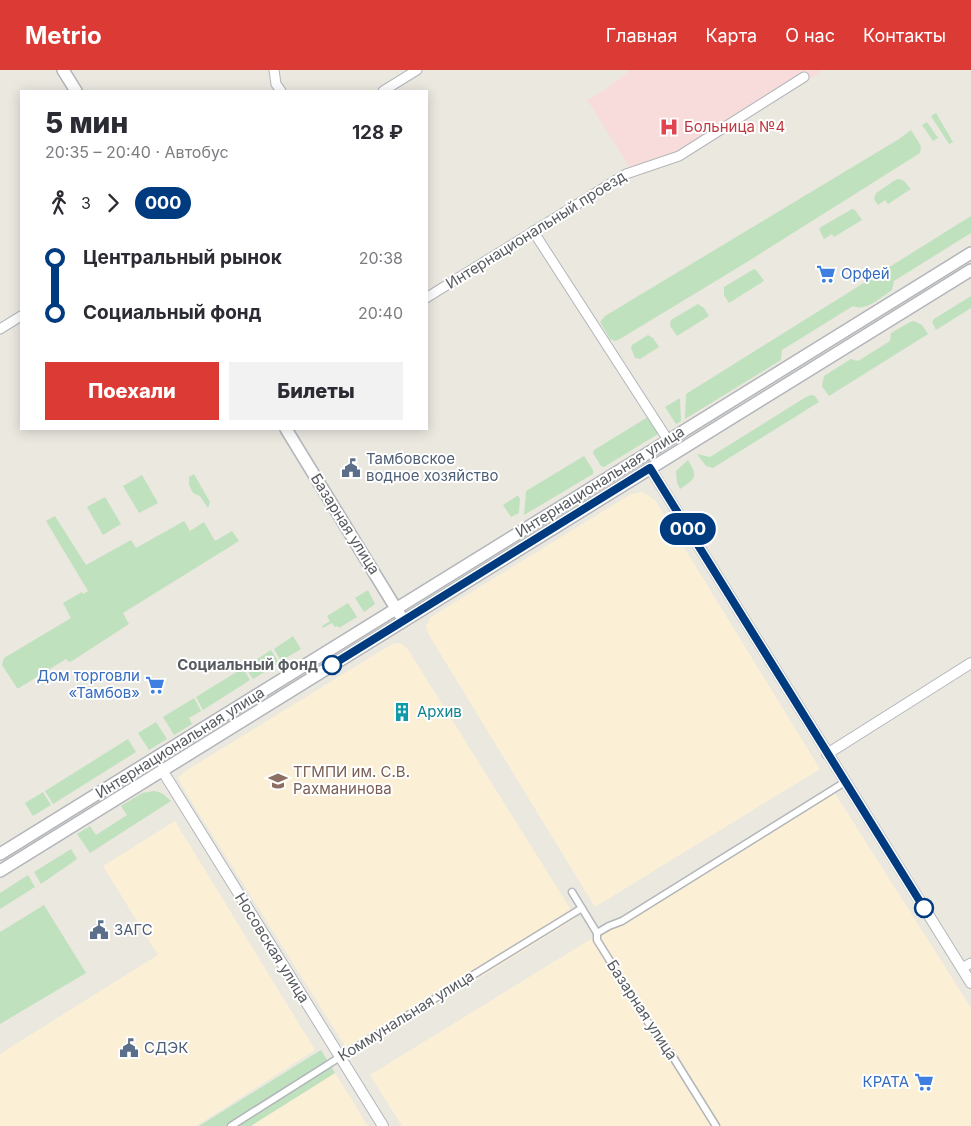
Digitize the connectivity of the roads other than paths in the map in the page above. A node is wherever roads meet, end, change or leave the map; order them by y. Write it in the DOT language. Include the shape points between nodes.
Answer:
graph roads {
  1 [pos="63,70"];
  2 [pos="274,70"];
  3 [pos="417,70"];
  4 [pos="804,76"];
  5 [pos="75,90"];
  6 [pos="280,90"];
  7 [pos="385,90"];
  8 [pos="533,231"];
  9 [pos="971,252"];
  10 [pos="971,270"];
  11 [pos="428,297"];
  12 [pos="20,317"];
  13 [pos="0,329"];
  14 [pos="287,430"];
  15 [pos="668,440"];
  16 [pos="643,456"];
  17 [pos="650,468"];
  18 [pos="396,608"];
  19 [pos="404,620"];
  20 [pos="971,663"];
  21 [pos="827,754"];
  22 [pos="154,758"];
  23 [pos="162,770"];
  24 [pos="845,782"];
  25 [pos="0,854"];
  26 [pos="0,871"];
  27 [pos="572,892"];
  28 [pos="582,908"];
  29 [pos="597,933"];
  30 [pos="967,965"];
  31 [pos="971,983"];
  32 [pos="340,1057"];
  33 [pos="231,1126"];
  34 [pos="383,1126"];
  35 [pos="716,1126"];
  1 -- 5 [label="main road"];
  2 -- 6 [label="street"];
  3 -- 7 [label="street"];
  4 -- 8 [label="street, Интернациональный проезд" via="679,156 626,174"];
  8 -- 11 [label="street, Интернациональный проезд"];
  8 -- 15 [label="street"];
  9 -- 15 [label="main road, Интернациональная улица"];
  10 -- 17 [label="main road, Интернациональная улица"];
  12 -- 13 [label="street"];
  14 -- 18 [label="main road, Базарная улица"];
  15 -- 16 [label="main road, Интернациональная улица"];
  16 -- 17 [label="main road"];
  16 -- 18 [label="main road, Интернациональная улица"];
  17 -- 19 [label="main road, Интернациональная улица"];
  17 -- 21 [label="street"];
  18 -- 19 [label="main road, Базарная улица"];
  18 -- 22 [label="main road, Интернациональная улица"];
  19 -- 23 [label="main road, Интернациональная улица"];
  20 -- 21 [label="street"];
  21 -- 24 [label="street"];
  22 -- 23 [label="main road"];
  22 -- 25 [label="main road, Интернациональная улица"];
  23 -- 26 [label="main road, Интернациональная улица"];
  23 -- 32 [label="street, Носовская улица"];
  24 -- 29 [label="street" via="622,921"];
  24 -- 30 [label="street"];
  27 -- 28 [label="street, Базарная улица"];
  28 -- 29 [label="street, Базарная улица"];
  28 -- 32 [label="street, Коммунальная улица"];
  29 -- 35 [label="street, Базарная улица" via="597,940"];
  30 -- 31 [label="street"];
  32 -- 33 [label="street, Коммунальная улица"];
  32 -- 34 [label="street, Носовская улица"];
}
